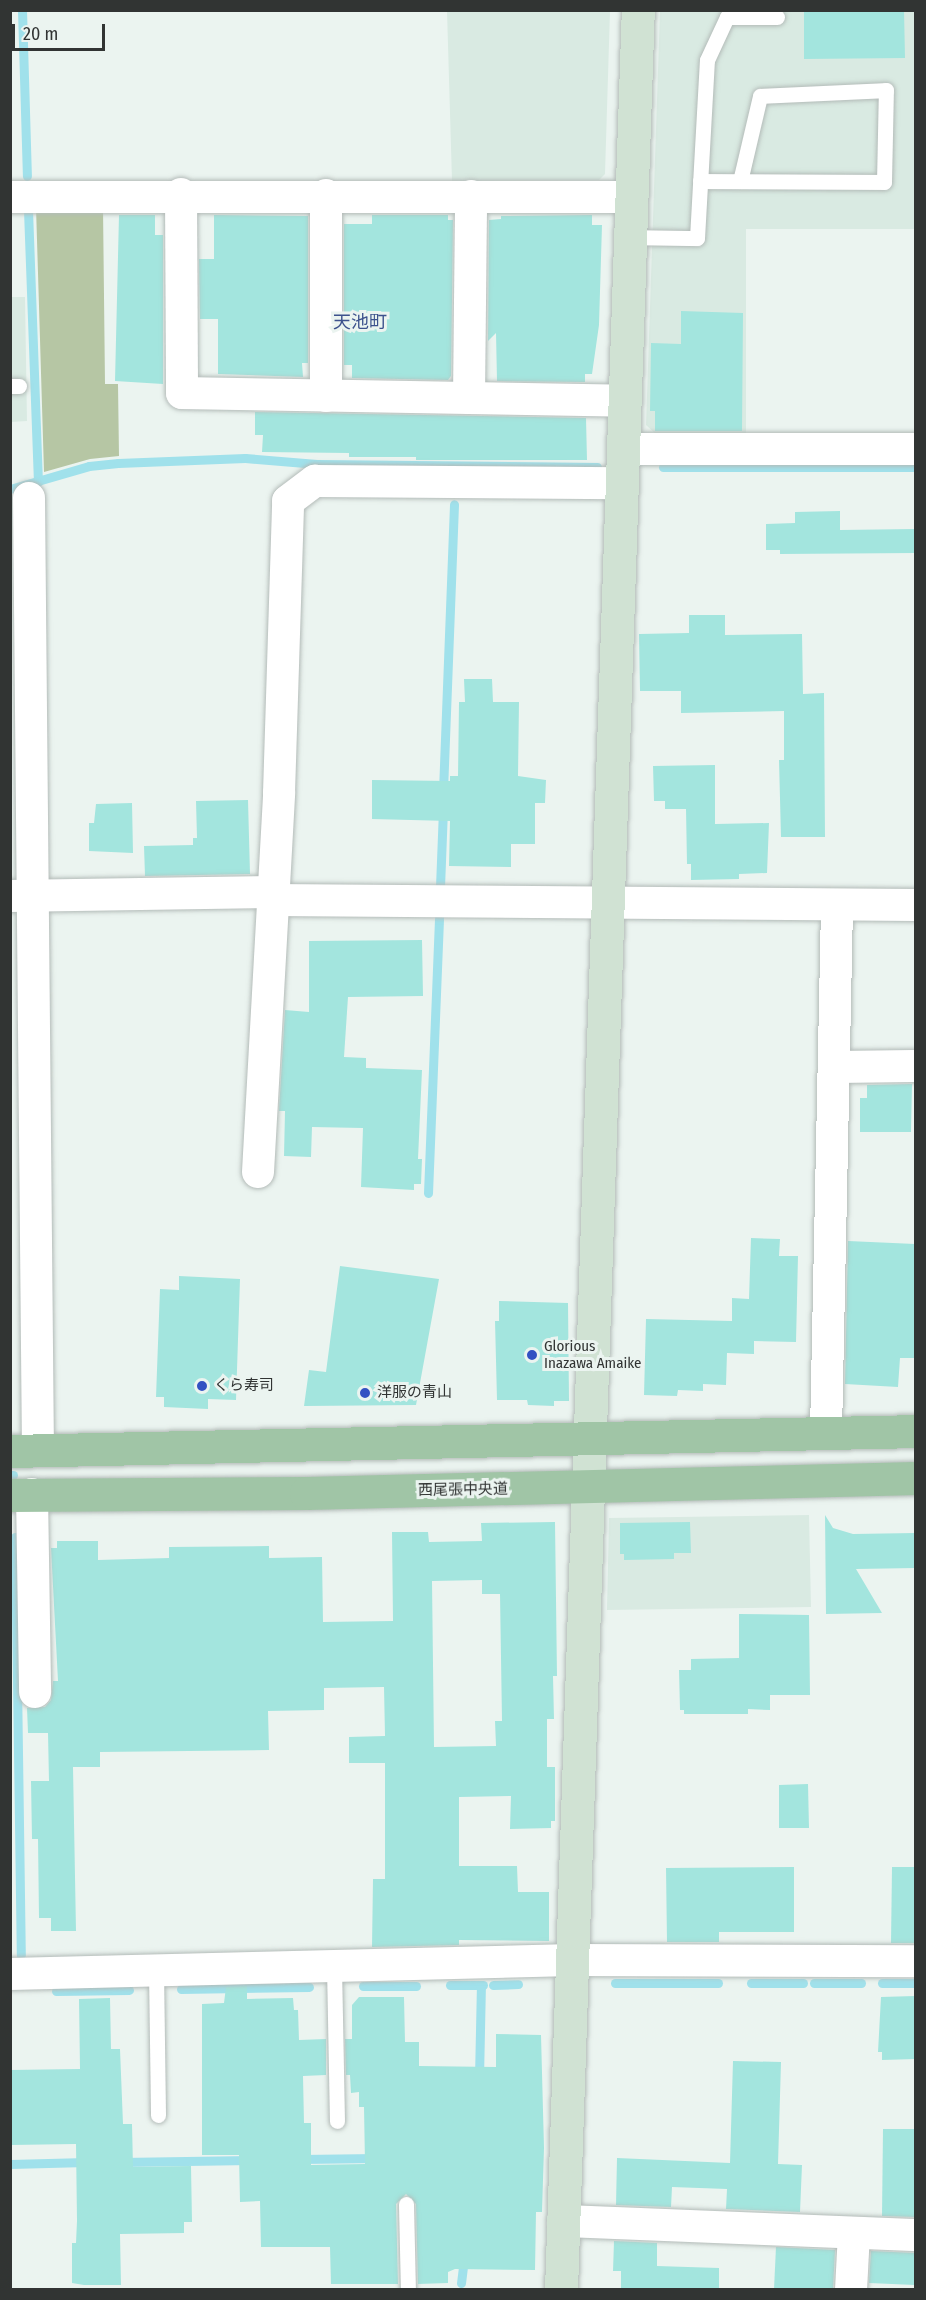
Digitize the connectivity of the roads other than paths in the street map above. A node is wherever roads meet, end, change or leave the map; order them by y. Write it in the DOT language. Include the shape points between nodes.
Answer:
graph roads {
  1 [pos="638,10"];
  2 [pos="777,17"];
  3 [pos="700,181"];
  4 [pos="740,182"];
  5 [pos="181,194"];
  6 [pos="326,195"];
  7 [pos="471,196"];
  8 [pos="10,197"];
  9 [pos="632,197"];
  10 [pos="630,237"];
  11 [pos="326,396"];
  12 [pos="469,398"];
  13 [pos="625,400"];
  14 [pos="623,449"];
  15 [pos="915,449"];
  16 [pos="622,483"];
  17 [pos="29,498"];
  18 [pos="22,896"];
  19 [pos="271,896"];
  20 [pos="608,905"];
  21 [pos="837,905"];
  22 [pos="915,905"];
  23 [pos="834,1066"];
  24 [pos="915,1066"];
  25 [pos="258,1172"];
  26 [pos="915,1431"];
  27 [pos="826,1432"];
  28 [pos="590,1437"];
  29 [pos="24,1450"];
  30 [pos="915,1478"];
  31 [pos="590,1488"];
  32 [pos="21,1494"];
  33 [pos="35,1692"];
  34 [pos="573,1960"];
  35 [pos="915,1961"];
  36 [pos="334,1966"];
  37 [pos="156,1970"];
  38 [pos="10,1974"];
  39 [pos="159,2115"];
  40 [pos="337,2121"];
  41 [pos="406,2204"];
  42 [pos="563,2221"];
  43 [pos="854,2233"];
  44 [pos="915,2235"];
  45 [pos="408,2289"];
  46 [pos="561,2289"];
  47 [pos="851,2289"];
  1 -- 9 [label="street"];
  2 -- 3 [label="lane" via="727,17 707,60"];
  3 -- 4 [label="lane"];
  3 -- 10 [label="lane" via="697,238"];
  4 -- 4 [label="lane" via="884,182 886,90 760,96"];
  5 -- 6 [label="street"];
  5 -- 8 [label="street"];
  5 -- 11 [label="street" via="182,393"];
  6 -- 7 [label="street"];
  6 -- 11 [label="street"];
  7 -- 9 [label="street"];
  7 -- 12 [label="street"];
  9 -- 10 [label="street"];
  10 -- 13 [label="street"];
  11 -- 12 [label="street"];
  12 -- 13 [label="street"];
  13 -- 14 [label="street"];
  14 -- 15 [label="street"];
  14 -- 16 [label="street"];
  16 -- 19 [label="street" via="315,481 288,501 279,793"];
  16 -- 20 [label="street"];
  17 -- 18 [label="street"];
  18 -- 19 [label="street"];
  18 -- 29 [label="street"];
  19 -- 20 [label="street"];
  19 -- 25 [label="street"];
  20 -- 21 [label="street"];
  20 -- 28 [label="street"];
  21 -- 22 [label="street"];
  21 -- 23 [label="street"];
  23 -- 24 [label="street"];
  23 -- 27 [label="street"];
  26 -- 27 [label="main road"];
  27 -- 28 [label="main road"];
  28 -- 29 [label="main road"];
  28 -- 31 [label="street"];
  30 -- 31 [label="main road, 西尾張中央道"];
  31 -- 32 [label="main road, 西尾張中央道"];
  31 -- 34 [label="street"];
  32 -- 33 [label="street"];
  34 -- 35 [label="street"];
  34 -- 36 [label="street"];
  34 -- 42 [label="street"];
  36 -- 37 [label="street"];
  36 -- 40 [label="lane"];
  37 -- 38 [label="street"];
  37 -- 39 [label="lane"];
  41 -- 45 [label="lane"];
  42 -- 43 [label="street"];
  42 -- 46 [label="street"];
  43 -- 44 [label="street"];
  43 -- 47 [label="street"];
}
